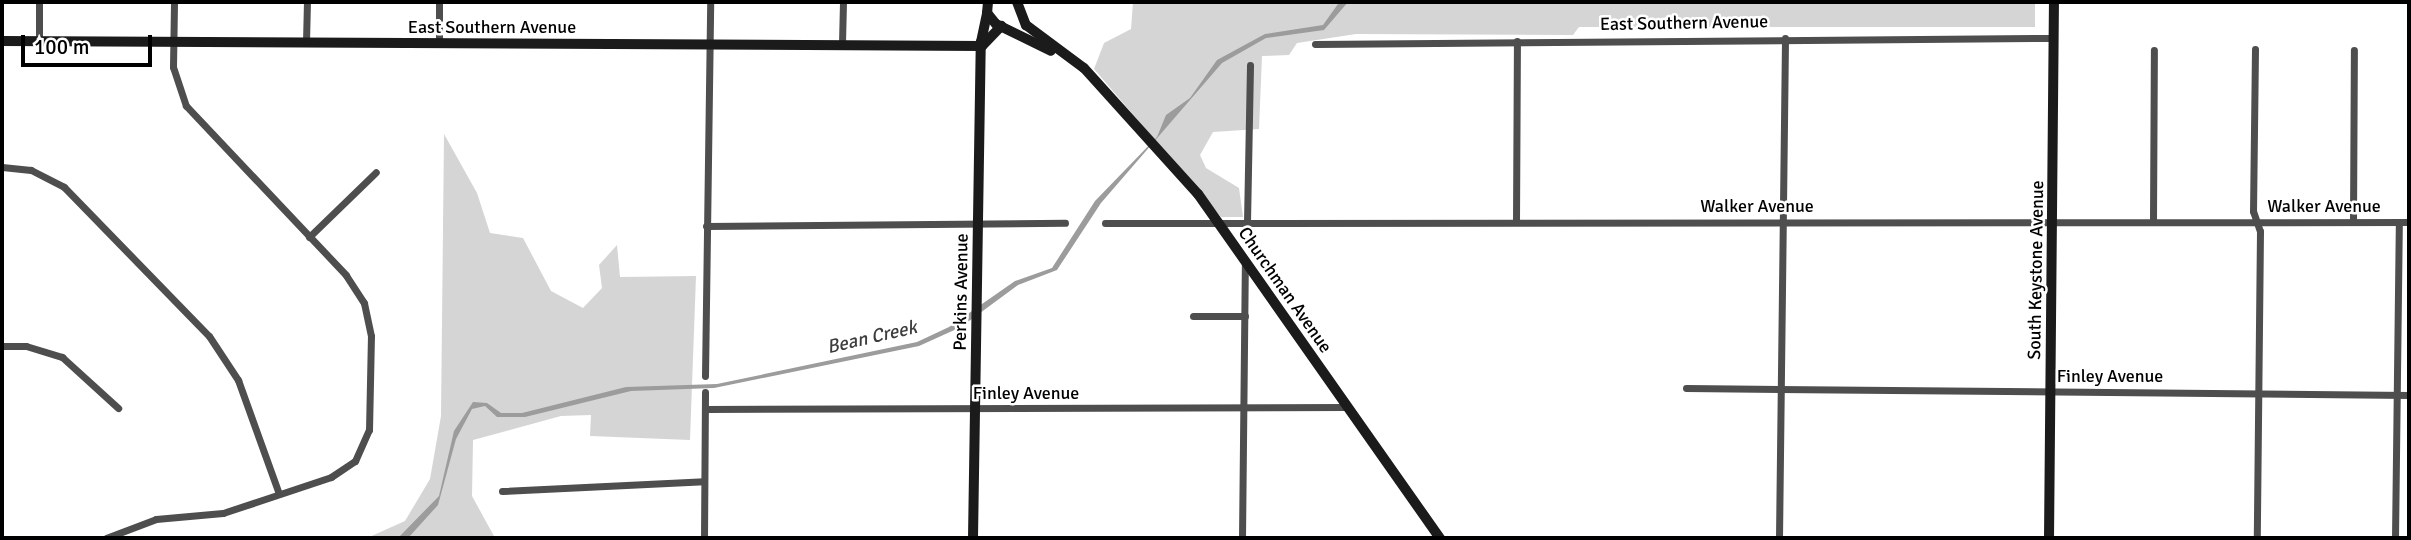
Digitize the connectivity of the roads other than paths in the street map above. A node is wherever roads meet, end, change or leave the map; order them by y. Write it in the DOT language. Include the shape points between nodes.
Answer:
graph roads {
  1 [pos="39,2"];
  2 [pos="174,2"];
  3 [pos="307,2"];
  4 [pos="439,2"];
  5 [pos="710,2"];
  6 [pos="843,2"];
  7 [pos="2054,2"];
  8 [pos="1018,6"];
  9 [pos="988,7"];
  10 [pos="1002,27"];
  11 [pos="1785,38"];
  12 [pos="2054,38"];
  13 [pos="2,41"];
  14 [pos="39,41"];
  15 [pos="1517,41"];
  16 [pos="173,42"];
  17 [pos="306,42"];
  18 [pos="439,43"];
  19 [pos="709,43"];
  20 [pos="842,43"];
  21 [pos="1315,44"];
  22 [pos="982,46"];
  23 [pos="2255,49"];
  24 [pos="2154,50"];
  25 [pos="2354,50"];
  26 [pos="1250,65"];
  27 [pos="1086,74"];
  28 [pos="2,167"];
  29 [pos="376,172"];
  30 [pos="1783,221"];
  31 [pos="2052,221"];
  32 [pos="2152,221"];
  33 [pos="2257,221"];
  34 [pos="1218,222"];
  35 [pos="1247,222"];
  36 [pos="1516,222"];
  37 [pos="2353,222"];
  38 [pos="2399,222"];
  39 [pos="2409,222"];
  40 [pos="977,223"];
  41 [pos="1065,223"];
  42 [pos="1105,223"];
  43 [pos="706,226"];
  44 [pos="309,237"];
  45 [pos="1245,261"];
  46 [pos="1193,316"];
  47 [pos="1245,316"];
  48 [pos="2,346"];
  49 [pos="705,376"];
  50 [pos="1686,388"];
  51 [pos="1780,389"];
  52 [pos="705,392"];
  53 [pos="2050,392"];
  54 [pos="2258,393"];
  55 [pos="2396,395"];
  56 [pos="2409,395"];
  57 [pos="1348,407"];
  58 [pos="118,408"];
  59 [pos="1244,408"];
  60 [pos="705,409"];
  61 [pos="975,409"];
  62 [pos="704,481"];
  63 [pos="502,491"];
  64 [pos="279,495"];
  65 [pos="106,538"];
  66 [pos="704,538"];
  67 [pos="973,538"];
  68 [pos="1242,538"];
  69 [pos="1440,538"];
  70 [pos="1779,538"];
  71 [pos="2049,538"];
  72 [pos="2257,538"];
  73 [pos="2395,538"];
  1 -- 14 [label="street"];
  2 -- 16 [label="street"];
  3 -- 17 [label="street"];
  4 -- 18 [label="street"];
  5 -- 19 [label="street"];
  6 -- 20 [label="street"];
  7 -- 12 [label="street, South Keystone Avenue"];
  8 -- 10 [label="street, Churchman Avenue" via="1015,22"];
  8 -- 27 [label="street, Churchman Avenue" via="1026,25"];
  9 -- 10 [label="street, Churchman Avenue"];
  9 -- 22 [label="street, Perkins Avenue"];
  10 -- 22 [label="street"];
  10 -- 27 [label="street, Churchman Avenue"];
  11 -- 12 [label="street, East Southern Avenue"];
  11 -- 15 [label="street, East Southern Avenue"];
  11 -- 30 [label="street"];
  12 -- 31 [label="street, South Keystone Avenue"];
  13 -- 14 [label="street, East Southern Avenue"];
  14 -- 16 [label="street, East Southern Avenue"];
  15 -- 21 [label="street, East Southern Avenue"];
  15 -- 36 [label="street"];
  16 -- 17 [label="street, East Southern Avenue"];
  16 -- 44 [label="street" via="176,83 190,113"];
  17 -- 18 [label="street, East Southern Avenue"];
  18 -- 19 [label="street, East Southern Avenue"];
  19 -- 20 [label="street, East Southern Avenue"];
  19 -- 43 [label="street"];
  20 -- 22 [label="street, East Southern Avenue"];
  22 -- 40 [label="street, Perkins Avenue"];
  23 -- 33 [label="street"];
  24 -- 32 [label="street"];
  25 -- 37 [label="street"];
  26 -- 35 [label="street"];
  27 -- 34 [label="street, Churchman Avenue" via="1159,149"];
  28 -- 64 [label="street" via="31,170 64,187 209,336 238,380"];
  29 -- 44 [label="street"];
  30 -- 31 [label="street, Walker Avenue"];
  30 -- 36 [label="street, Walker Avenue"];
  30 -- 51 [label="street"];
  31 -- 32 [label="street, Walker Avenue"];
  31 -- 53 [label="street, South Keystone Avenue"];
  32 -- 33 [label="street, Walker Avenue"];
  33 -- 37 [label="street, Walker Avenue"];
  33 -- 54 [label="street"];
  34 -- 35 [label="street, Walker Avenue"];
  34 -- 42 [label="street, Walker Avenue"];
  34 -- 45 [label="street, Churchman Avenue"];
  35 -- 36 [label="street, Walker Avenue"];
  37 -- 38 [label="street, Walker Avenue"];
  38 -- 39 [label="street, Walker Avenue"];
  38 -- 55 [label="street"];
  40 -- 41 [label="street"];
  40 -- 43 [label="street"];
  40 -- 61 [label="street, Perkins Avenue"];
  43 -- 49 [label="street"];
  44 -- 64 [label="street" via="351,281 369,319 370,426 357,458 340,473"];
  45 -- 47 [label="street"];
  45 -- 57 [label="street, Churchman Avenue"];
  46 -- 47 [label="street"];
  47 -- 59 [label="street"];
  48 -- 58 [label="street" via="26,346 62,357"];
  50 -- 51 [label="street, Finley Avenue"];
  51 -- 53 [label="street, Finley Avenue"];
  51 -- 70 [label="street"];
  52 -- 60 [label="street"];
  53 -- 54 [label="street, Finley Avenue"];
  53 -- 71 [label="street, South Keystone Avenue"];
  54 -- 55 [label="street, Finley Avenue"];
  54 -- 72 [label="street"];
  55 -- 56 [label="street, Finley Avenue"];
  55 -- 73 [label="street"];
  57 -- 59 [label="street, Finley Avenue"];
  57 -- 69 [label="street, Churchman Avenue"];
  59 -- 61 [label="street, Finley Avenue"];
  59 -- 68 [label="street"];
  60 -- 61 [label="street, Finley Avenue"];
  60 -- 62 [label="street"];
  61 -- 67 [label="street, Perkins Avenue"];
  62 -- 63 [label="street"];
  62 -- 66 [label="street"];
  64 -- 65 [label="street" via="215,515 148,521"];
}
